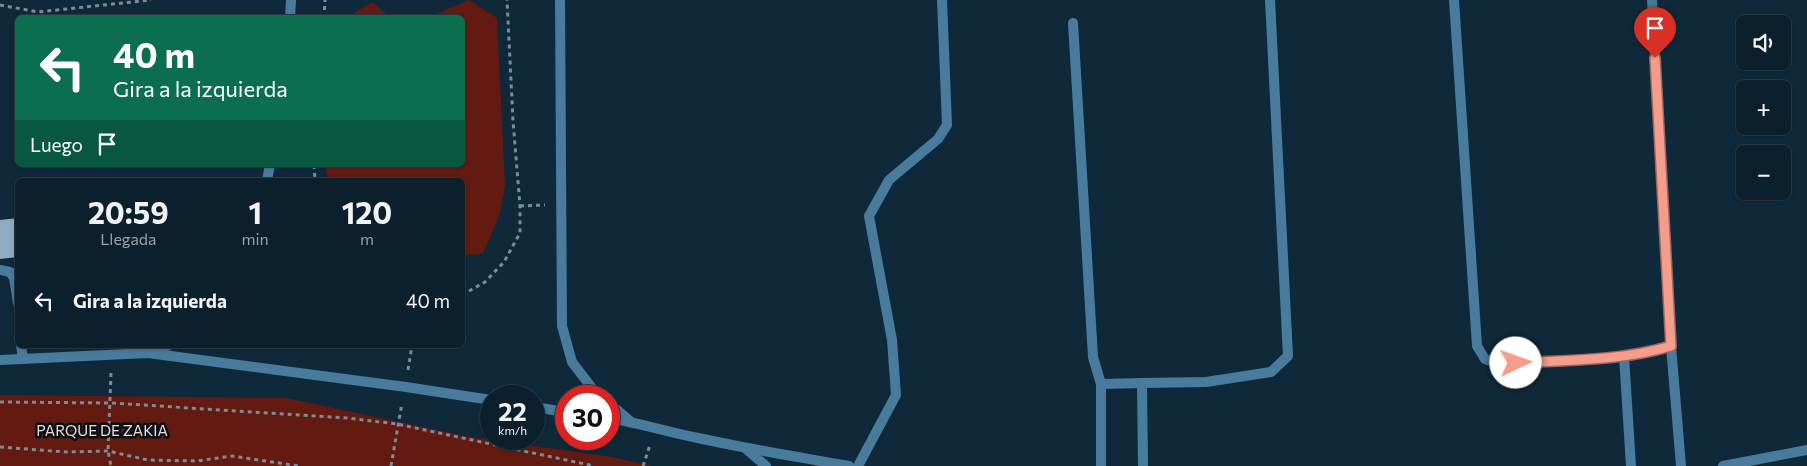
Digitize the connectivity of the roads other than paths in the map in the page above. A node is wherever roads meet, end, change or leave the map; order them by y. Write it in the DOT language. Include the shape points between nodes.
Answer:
graph roads {
  1 [pos="291,0"];
  2 [pos="560,0"];
  3 [pos="942,0"];
  4 [pos="1270,0"];
  5 [pos="1454,0"];
  6 [pos="1652,0"];
  7 [pos="290,15"];
  8 [pos="1073,22"];
  9 [pos="0,270"];
  10 [pos="15,284"];
  11 [pos="1671,346"];
  12 [pos="21,348"];
  13 [pos="161,348"];
  14 [pos="148,353"];
  15 [pos="1624,356"];
  16 [pos="22,359"];
  17 [pos="0,360"];
  18 [pos="1142,383"];
  19 [pos="1101,384"];
  20 [pos="590,385"];
  21 [pos="480,398"];
  22 [pos="620,413"];
  23 [pos="620,420"];
  24 [pos="630,422"];
  25 [pos="744,448"];
  26 [pos="1807,450"];
  27 [pos="766,466"];
  28 [pos="849,466"];
  29 [pos="858,466"];
  30 [pos="1101,466"];
  31 [pos="1143,466"];
  32 [pos="1631,466"];
  33 [pos="1681,466"];
  34 [pos="1723,466"];
  1 -- 7 [label="street"];
  2 -- 20 [label="street" via="562,326 572,362"];
  3 -- 29 [label="street" via="947,125 938,139 889,180 869,216 892,340 896,395"];
  4 -- 18 [label="street" via="1288,356 1271,372 1206,382"];
  5 -- 15 [label="street" via="1477,346 1485,359 1498,364"];
  6 -- 11 [label="street"];
  8 -- 19 [label="street" via="1093,357"];
  9 -- 10 [label="street" via="10,272"];
  11 -- 15 [label="street"];
  11 -- 33 [label="street"];
  12 -- 16 [label="street"];
  13 -- 14 [label="street"];
  14 -- 16 [label="street"];
  14 -- 21 [label="street"];
  15 -- 32 [label="street"];
  16 -- 17 [label="street"];
  18 -- 19 [label="street"];
  18 -- 31 [label="street"];
  19 -- 30 [label="street"];
  22 -- 24 [label="street"];
  23 -- 24 [label="street"];
  24 -- 25 [label="street"];
  25 -- 27 [label="street"];
  25 -- 28 [label="street"];
  26 -- 34 [label="street"];
}
